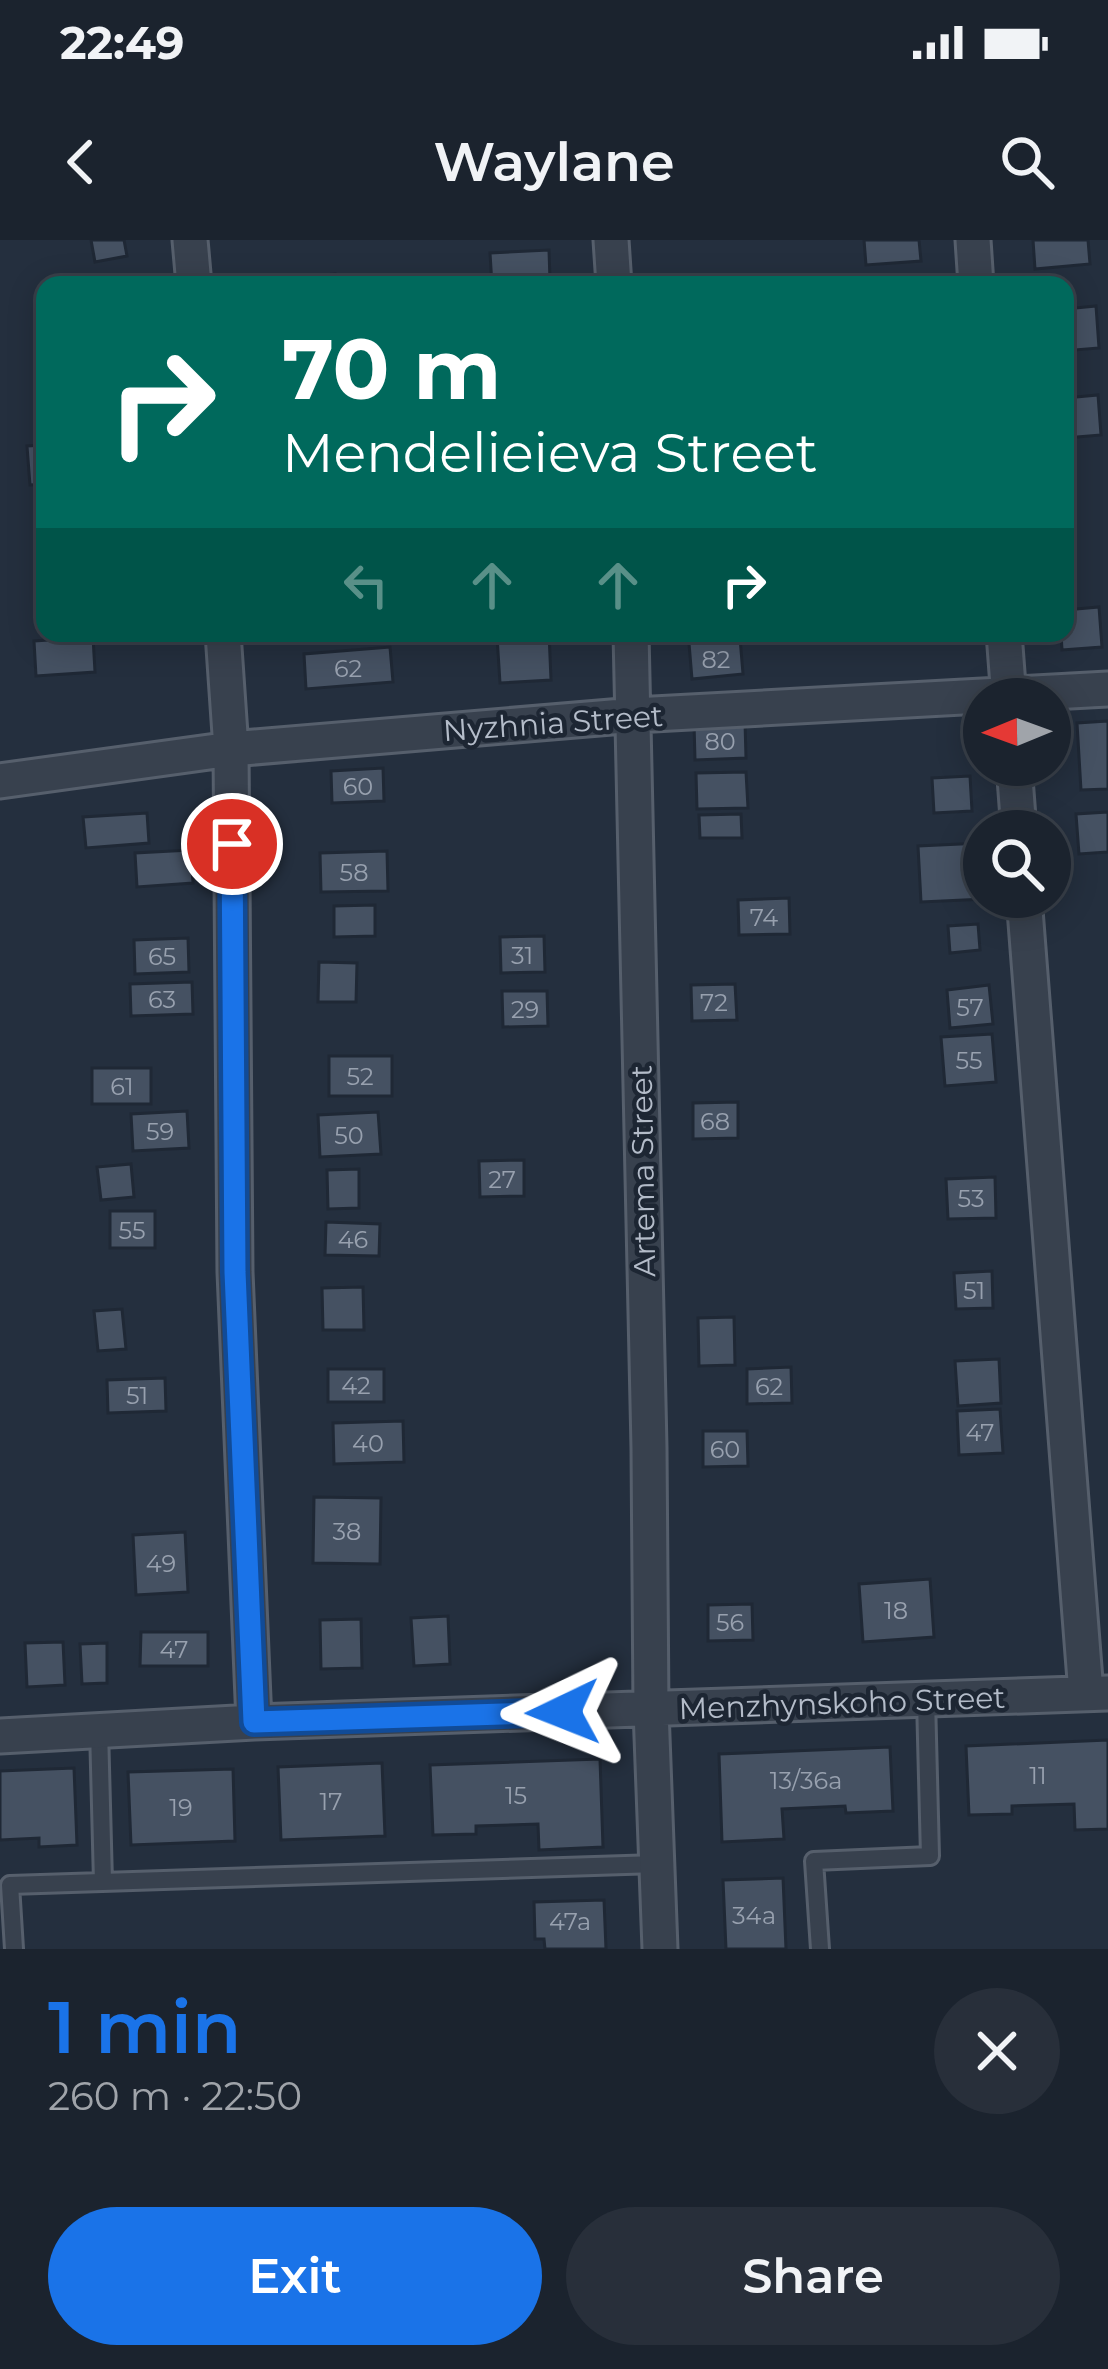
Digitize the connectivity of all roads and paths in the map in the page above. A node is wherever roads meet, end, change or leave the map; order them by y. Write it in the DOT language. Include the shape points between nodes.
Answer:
graph roads {
  1 [pos="190,240"];
  2 [pos="611,240"];
  3 [pos="973,240"];
  4 [pos="193,276"];
  5 [pos="613,276"];
  6 [pos="975,276"];
  7 [pos="224,642"];
  8 [pos="631,642"];
  9 [pos="1005,642"];
  10 [pos="1007,678"];
  11 [pos="1108,689"];
  12 [pos="1071,692"];
  13 [pos="963,700"];
  14 [pos="634,715"];
  15 [pos="231,749"];
  16 [pos="0,781"];
  17 [pos="1026,918"];
  18 [pos="1097,1693"];
  19 [pos="926,1700"];
  20 [pos="651,1710"];
  21 [pos="254,1722"];
  22 [pos="99,1729"];
  23 [pos="0,1736"];
  24 [pos="657,1864"];
  25 [pos="103,1882"];
  26 [pos="14,1949"];
  27 [pos="660,1949"];
  28 [pos="820,1949"];
  1 -- 4 [label="street"];
  2 -- 5 [label="street"];
  3 -- 6 [label="street"];
  7 -- 15 [label="street"];
  8 -- 14 [label="street, Artema Street"];
  9 -- 10 [label="street"];
  11 -- 12 [label="street, Nyzhnia Street"];
  13 -- 14 [label="street, Nyzhnia Street"];
  14 -- 15 [label="street, Nyzhnia Street"];
  14 -- 20 [label="street, Artema Street"];
  15 -- 16 [label="street, Nyzhnia Street"];
  15 -- 21 [label="street" via="235,1272"];
  17 -- 18 [label="street"];
  18 -- 19 [label="street, Menzhynskoho Street"];
  19 -- 20 [label="street, Menzhynskoho Street"];
  19 -- 28 [label="lane" via="930,1856 814,1861"];
  20 -- 21 [label="street, Menzhynskoho Street"];
  20 -- 24 [label="street, Artema Street"];
  21 -- 22 [label="street, Menzhynskoho Street"];
  22 -- 23 [label="street, Menzhynskoho Street"];
  22 -- 25 [label="lane"];
  24 -- 25 [label="lane"];
  24 -- 27 [label="street, Artema Street"];
  25 -- 26 [label="lane" via="10,1885"];
}
